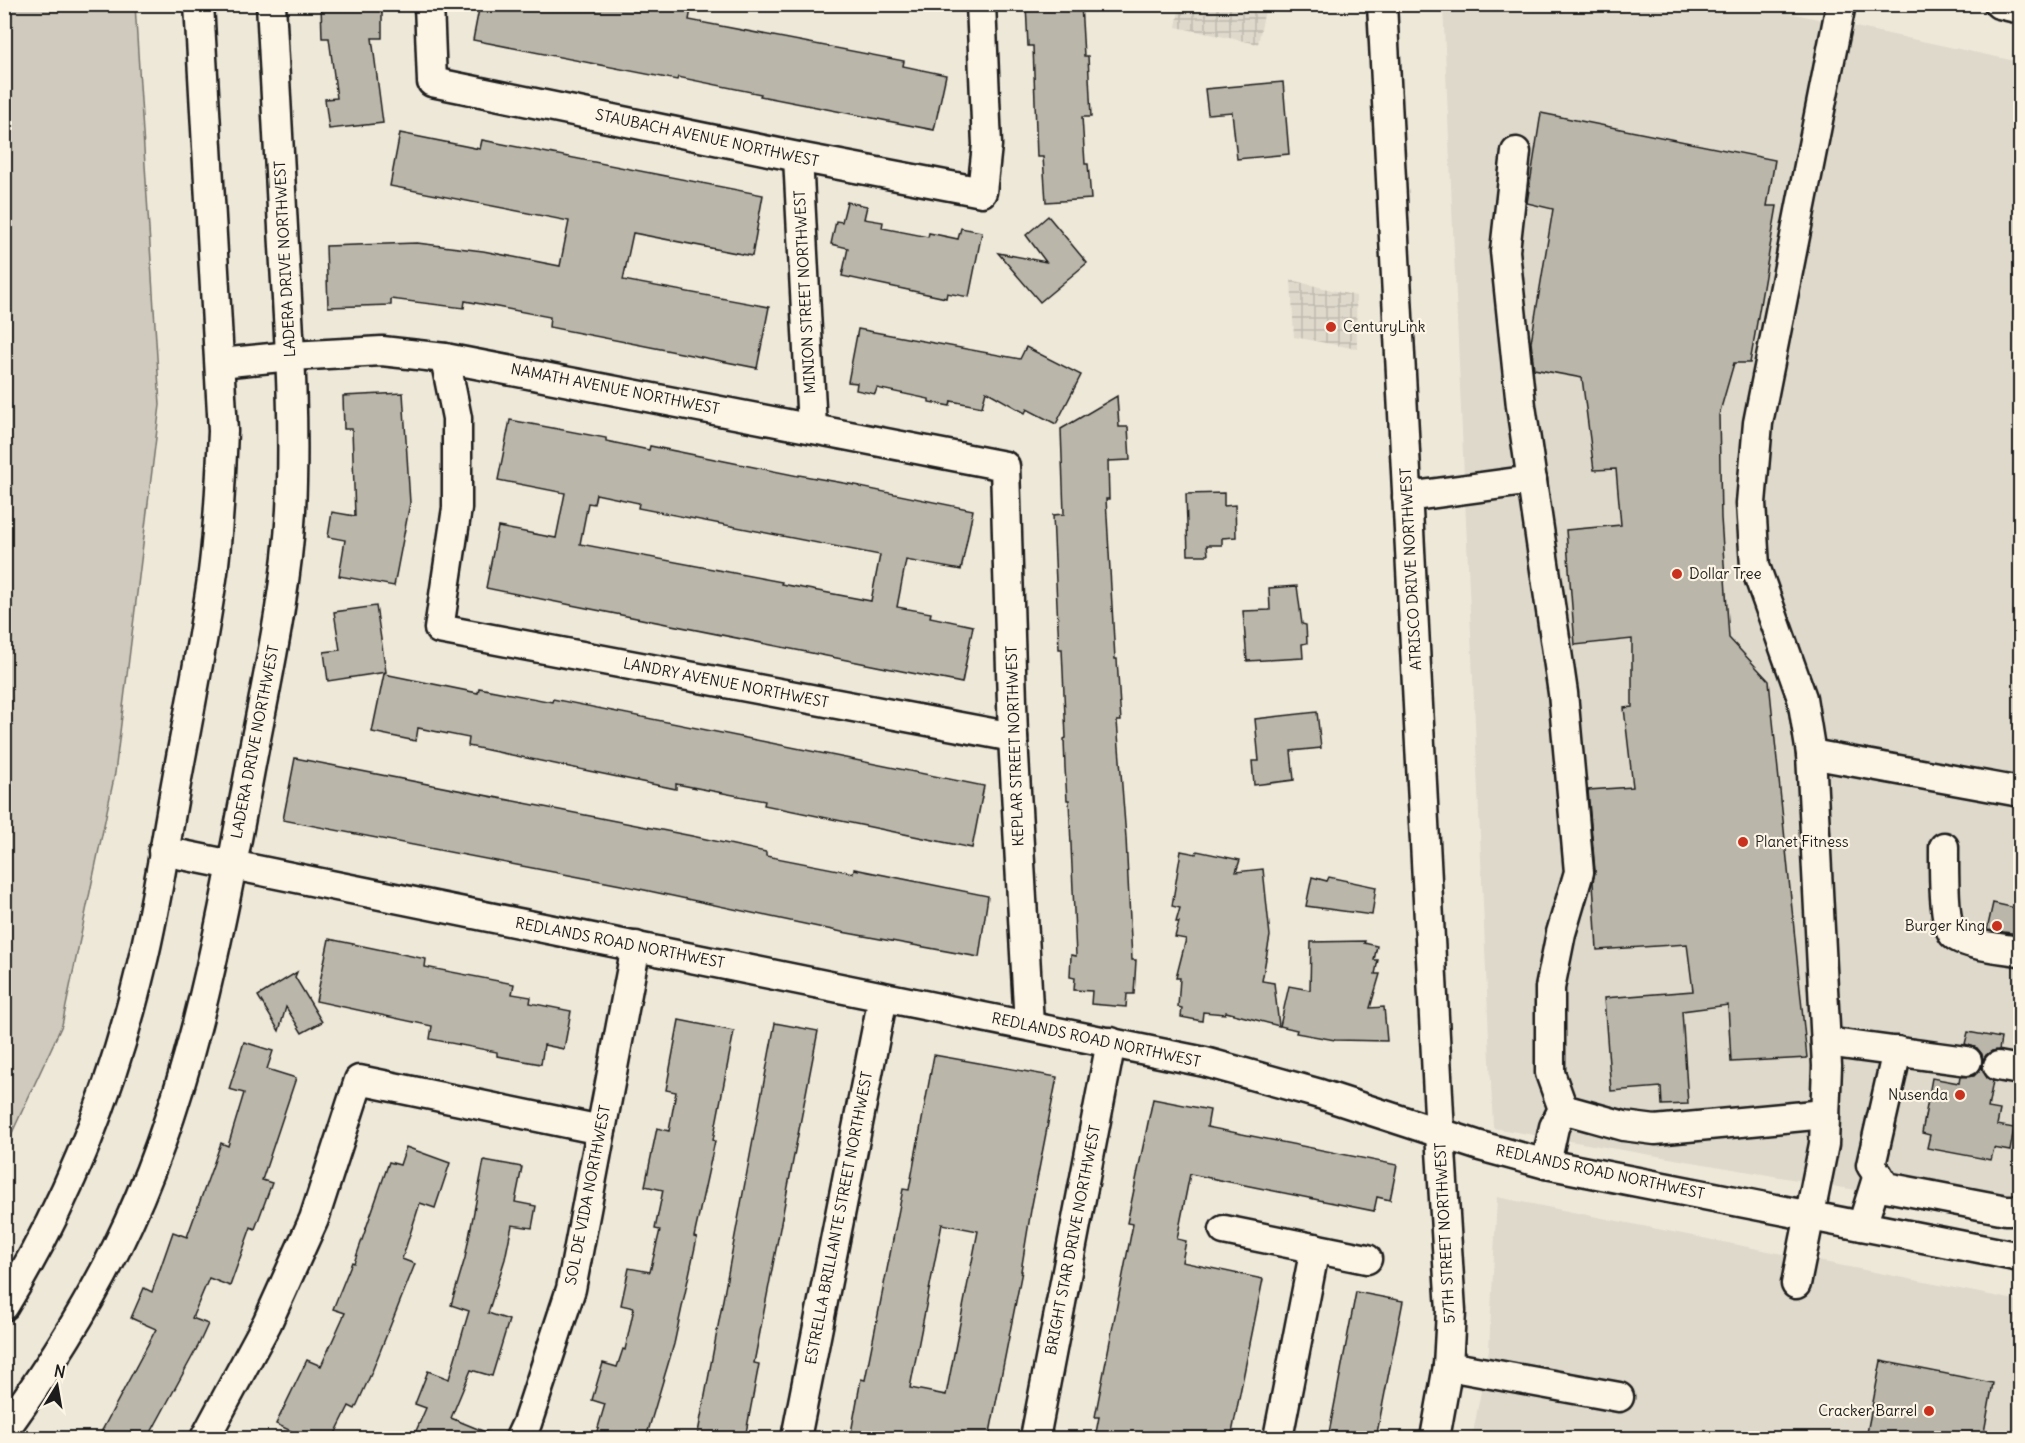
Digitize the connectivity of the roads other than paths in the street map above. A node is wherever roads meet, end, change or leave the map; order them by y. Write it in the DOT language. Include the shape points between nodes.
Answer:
graph roads {
  1 [pos="199,4"];
  2 [pos="271,4"];
  3 [pos="429,4"];
  4 [pos="981,4"];
  5 [pos="1382,4"];
  6 [pos="1841,4"];
  7 [pos="2000,4"];
  8 [pos="2020,9"];
  9 [pos="1516,152"];
  10 [pos="798,157"];
  11 [pos="291,356"];
  12 [pos="445,358"];
  13 [pos="220,363"];
  14 [pos="812,428"];
  15 [pos="1005,465"];
  16 [pos="1532,480"];
  17 [pos="1407,496"];
  18 [pos="1013,737"];
  19 [pos="1811,754"];
  20 [pos="2020,792"];
  21 [pos="1944,846"];
  22 [pos="164,851"];
  23 [pos="232,865"];
  24 [pos="636,946"];
  25 [pos="2020,951"];
  26 [pos="883,997"];
  27 [pos="1029,1025"];
  28 [pos="1111,1042"];
  29 [pos="1826,1042"];
  30 [pos="1897,1051"];
  31 [pos="1967,1061"];
  32 [pos="1563,1109"];
  33 [pos="1825,1114"];
  34 [pos="601,1130"];
  35 [pos="1440,1134"];
  36 [pos="1546,1164"];
  37 [pos="1878,1175"];
  38 [pos="2020,1210"];
  39 [pos="1810,1215"];
  40 [pos="2020,1223"];
  41 [pos="1862,1226"];
  42 [pos="1224,1230"];
  43 [pos="1315,1248"];
  44 [pos="1988,1251"];
  45 [pos="2020,1257"];
  46 [pos="1367,1259"];
  47 [pos="1796,1284"];
  48 [pos="4,1306"];
  49 [pos="1448,1366"];
  50 [pos="1619,1397"];
  51 [pos="4,1431"];
  52 [pos="205,1438"];
  53 [pos="519,1438"];
  54 [pos="796,1438"];
  55 [pos="1035,1438"];
  56 [pos="1278,1438"];
  57 [pos="1436,1438"];
  1 -- 13 [label="street"];
  2 -- 11 [label="street, LADERA DRIVE NORTHWEST"];
  3 -- 10 [label="street, STAUBACH AVENUE NORTHWEST" via="432,82"];
  4 -- 10 [label="street, STAUBACH AVENUE NORTHWEST" via="987,145 982,192"];
  5 -- 17 [label="street, ATRISCO DRIVE NORTHWEST"];
  6 -- 19 [label="street" via="1758,423 1751,503 1755,566 1802,698"];
  7 -- 8 [label="street"];
  9 -- 16 [label="street" via="1505,251"];
  10 -- 14 [label="street, MINION STREET NORTHWEST"];
  11 -- 12 [label="street, NAMATH AVENUE NORTHWEST" via="382,351"];
  11 -- 13 [label="street, NAMATH AVENUE NORTHWEST"];
  11 -- 23 [label="street, LADERA DRIVE NORTHWEST" via="291,512 285,575"];
  12 -- 14 [label="street, NAMATH AVENUE NORTHWEST"];
  12 -- 18 [label="street, LANDRY AVENUE NORTHWEST" via="456,418 457,508 439,629"];
  13 -- 22 [label="street" via="224,430 213,571"];
  14 -- 15 [label="street, NAMATH AVENUE NORTHWEST"];
  15 -- 18 [label="street, KEPLAR STREET NORTHWEST"];
  16 -- 17 [label="street"];
  16 -- 32 [label="street" via="1563,693 1579,872 1550,988 1550,1073"];
  17 -- 35 [label="street, ATRISCO DRIVE NORTHWEST"];
  18 -- 27 [label="street, KEPLAR STREET NORTHWEST"];
  19 -- 20 [label="street"];
  19 -- 29 [label="street"];
  21 -- 25 [label="street" via="1947,923 1954,936"];
  22 -- 23 [label="street, REDLANDS ROAD NORTHWEST"];
  22 -- 48 [label="street" via="142,967 121,1047 61,1201"];
  23 -- 24 [label="street, REDLANDS ROAD NORTHWEST"];
  23 -- 51 [label="street, LADERA DRIVE NORTHWEST" via="202,1010 152,1165 118,1245 82,1313"];
  24 -- 26 [label="street, REDLANDS ROAD NORTHWEST"];
  24 -- 34 [label="street, SOL DE VIDA NORTHWEST"];
  26 -- 27 [label="street, REDLANDS ROAD NORTHWEST"];
  26 -- 54 [label="street, ESTRELLA BRILLANTE STREET NORTHWEST"];
  27 -- 28 [label="street, REDLANDS ROAD NORTHWEST"];
  28 -- 35 [label="street, REDLANDS ROAD NORTHWEST" via="1228,1068"];
  28 -- 55 [label="street, BRIGHT STAR DRIVE NORTHWEST"];
  29 -- 30 [label="street"];
  29 -- 33 [label="street"];
  30 -- 31 [label="street"];
  30 -- 37 [label="street" via="1871,1165"];
  32 -- 33 [label="street" via="1655,1130"];
  32 -- 36 [label="street" via="1554,1127"];
  33 -- 39 [label="street" via="1824,1144"];
  34 -- 52 [label="street" via="358,1080 314,1219 267,1323"];
  34 -- 53 [label="street, SOL DE VIDA NORTHWEST" via="571,1289"];
  35 -- 36 [label="street, REDLANDS ROAD NORTHWEST"];
  35 -- 49 [label="street, 57TH STREET NORTHWEST" via="1451,1311"];
  36 -- 39 [label="street, REDLANDS ROAD NORTHWEST"];
  37 -- 38 [label="street" via="1886,1188"];
  37 -- 41 [label="street"];
  39 -- 41 [label="street, REDLANDS ROAD NORTHWEST"];
  39 -- 47 [label="street"];
  40 -- 44 [label="street"];
  41 -- 44 [label="street, REDLANDS ROAD NORTHWEST"];
  42 -- 43 [label="street"];
  43 -- 46 [label="street"];
  43 -- 56 [label="street"];
  44 -- 45 [label="street, REDLANDS ROAD NORTHWEST"];
  49 -- 50 [label="street"];
  49 -- 57 [label="street, 57TH STREET NORTHWEST"];
}
